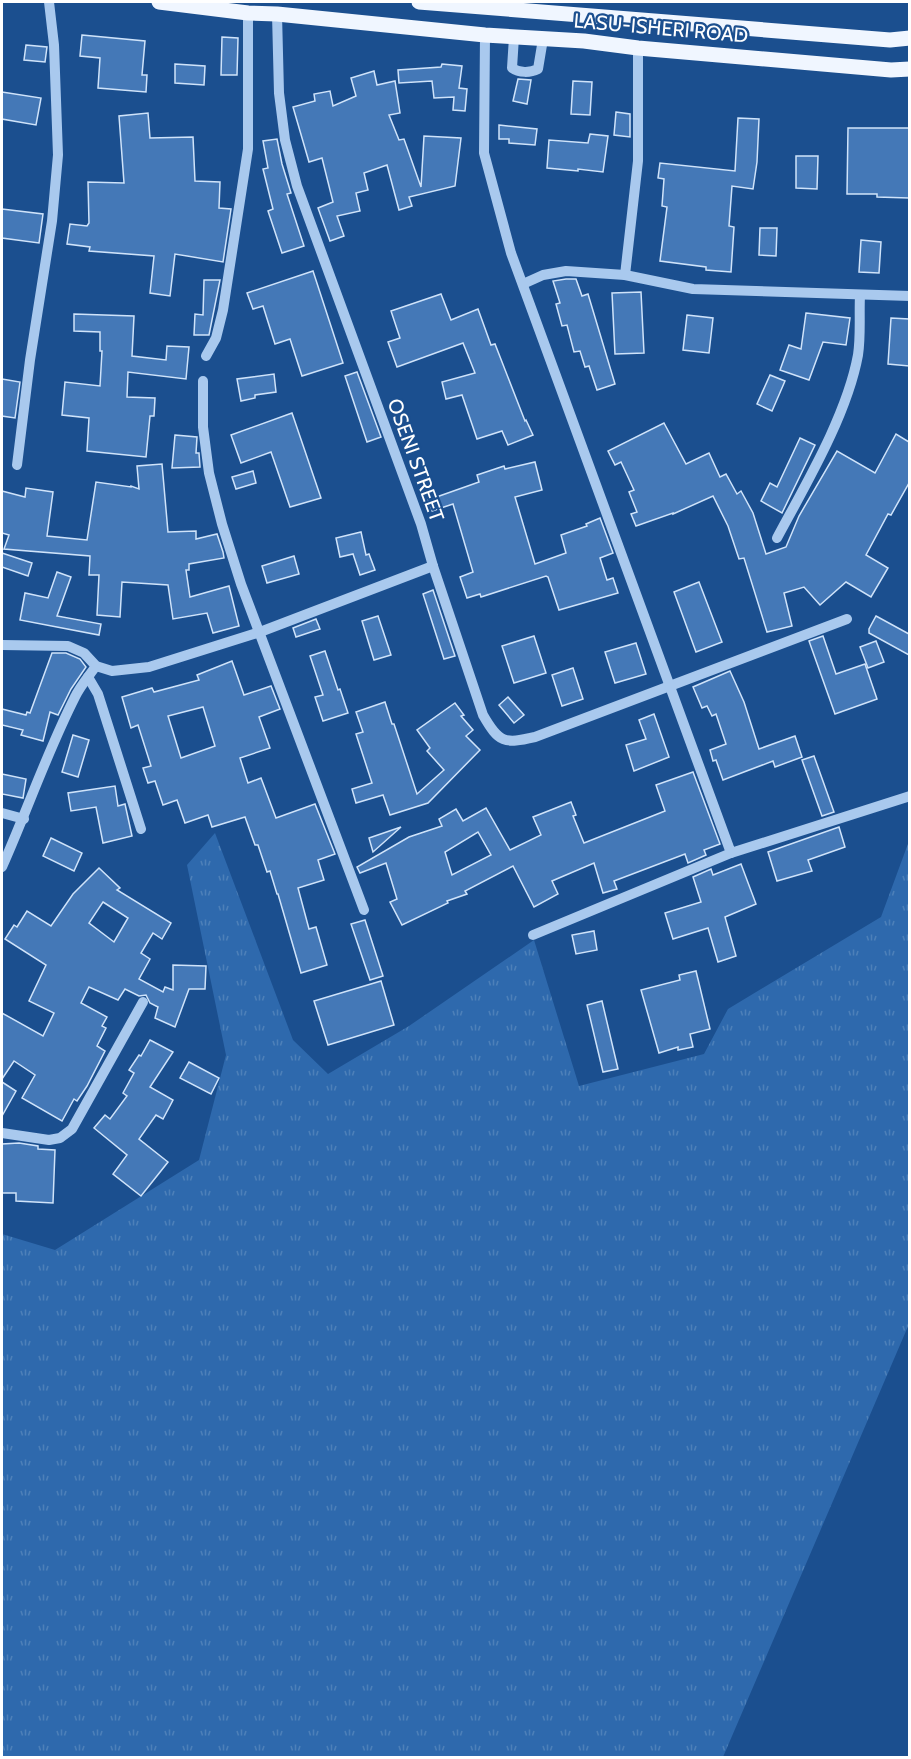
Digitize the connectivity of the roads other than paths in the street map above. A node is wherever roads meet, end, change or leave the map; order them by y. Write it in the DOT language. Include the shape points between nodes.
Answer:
graph roads {
  1 [pos="49,2"];
  2 [pos="159,2"];
  3 [pos="419,2"];
  4 [pos="248,13"];
  5 [pos="277,14"];
  6 [pos="485,35"];
  7 [pos="514,37"];
  8 [pos="543,39"];
  9 [pos="909,39"];
  10 [pos="638,48"];
  11 [pos="909,69"];
  12 [pos="625,276"];
  13 [pos="523,284"];
  14 [pos="860,295"];
  15 [pos="909,296"];
  16 [pos="206,356"];
  17 [pos="203,381"];
  18 [pos="17,465"];
  19 [pos="777,538"];
  20 [pos="433,566"];
  21 [pos="847,619"];
  22 [pos="260,632"];
  23 [pos="2,645"];
  24 [pos="96,666"];
  25 [pos="88,677"];
  26 [pos="669,686"];
  27 [pos="909,796"];
  28 [pos="2,813"];
  29 [pos="24,819"];
  30 [pos="141,830"];
  31 [pos="731,853"];
  32 [pos="2,867"];
  33 [pos="364,910"];
  34 [pos="533,935"];
  35 [pos="143,1002"];
  36 [pos="2,1133"];
  1 -- 18 [label="street" via="58,155"];
  2 -- 4 [label="main road, LASU-ISHERI ROAD"];
  3 -- 9 [label="main road, LASU-ISHERI ROAD"];
  4 -- 5 [label="main road, LASU-ISHERI ROAD"];
  4 -- 16 [label="street" via="246,159 223,310 216,338"];
  5 -- 6 [label="main road, LASU-ISHERI ROAD"];
  5 -- 20 [label="street, OSENI STREET" via="279,93 285,140 297,186"];
  6 -- 7 [label="main road, LASU-ISHERI ROAD"];
  6 -- 13 [label="street" via="484,153"];
  7 -- 8 [label="main road, LASU-ISHERI ROAD"];
  7 -- 8 [label="street" via="512,68 529,72 538,69"];
  8 -- 10 [label="main road, LASU-ISHERI ROAD"];
  10 -- 11 [label="main road, LASU-ISHERI ROAD"];
  10 -- 12 [label="street" via="638,161"];
  12 -- 13 [label="street" via="566,270"];
  12 -- 14 [label="street" via="693,289"];
  13 -- 26 [label="street"];
  14 -- 15 [label="street"];
  14 -- 19 [label="street" via="858,355 847,390 830,434"];
  17 -- 22 [label="street" via="209,473 241,584"];
  20 -- 22 [label="street"];
  20 -- 26 [label="street, OSENI STREET" via="483,715 494,734 503,739 514,742 535,736"];
  21 -- 26 [label="street"];
  22 -- 24 [label="street" via="149,667 112,671"];
  22 -- 33 [label="street"];
  23 -- 24 [label="street" via="68,646 84,653"];
  24 -- 25 [label="street"];
  25 -- 29 [label="street" via="48,755"];
  25 -- 30 [label="street" via="98,694"];
  26 -- 31 [label="street"];
  27 -- 31 [label="street"];
  28 -- 29 [label="street"];
  29 -- 32 [label="street"];
  31 -- 34 [label="street"];
  35 -- 36 [label="street" via="72,1129 49,1140"];
}
